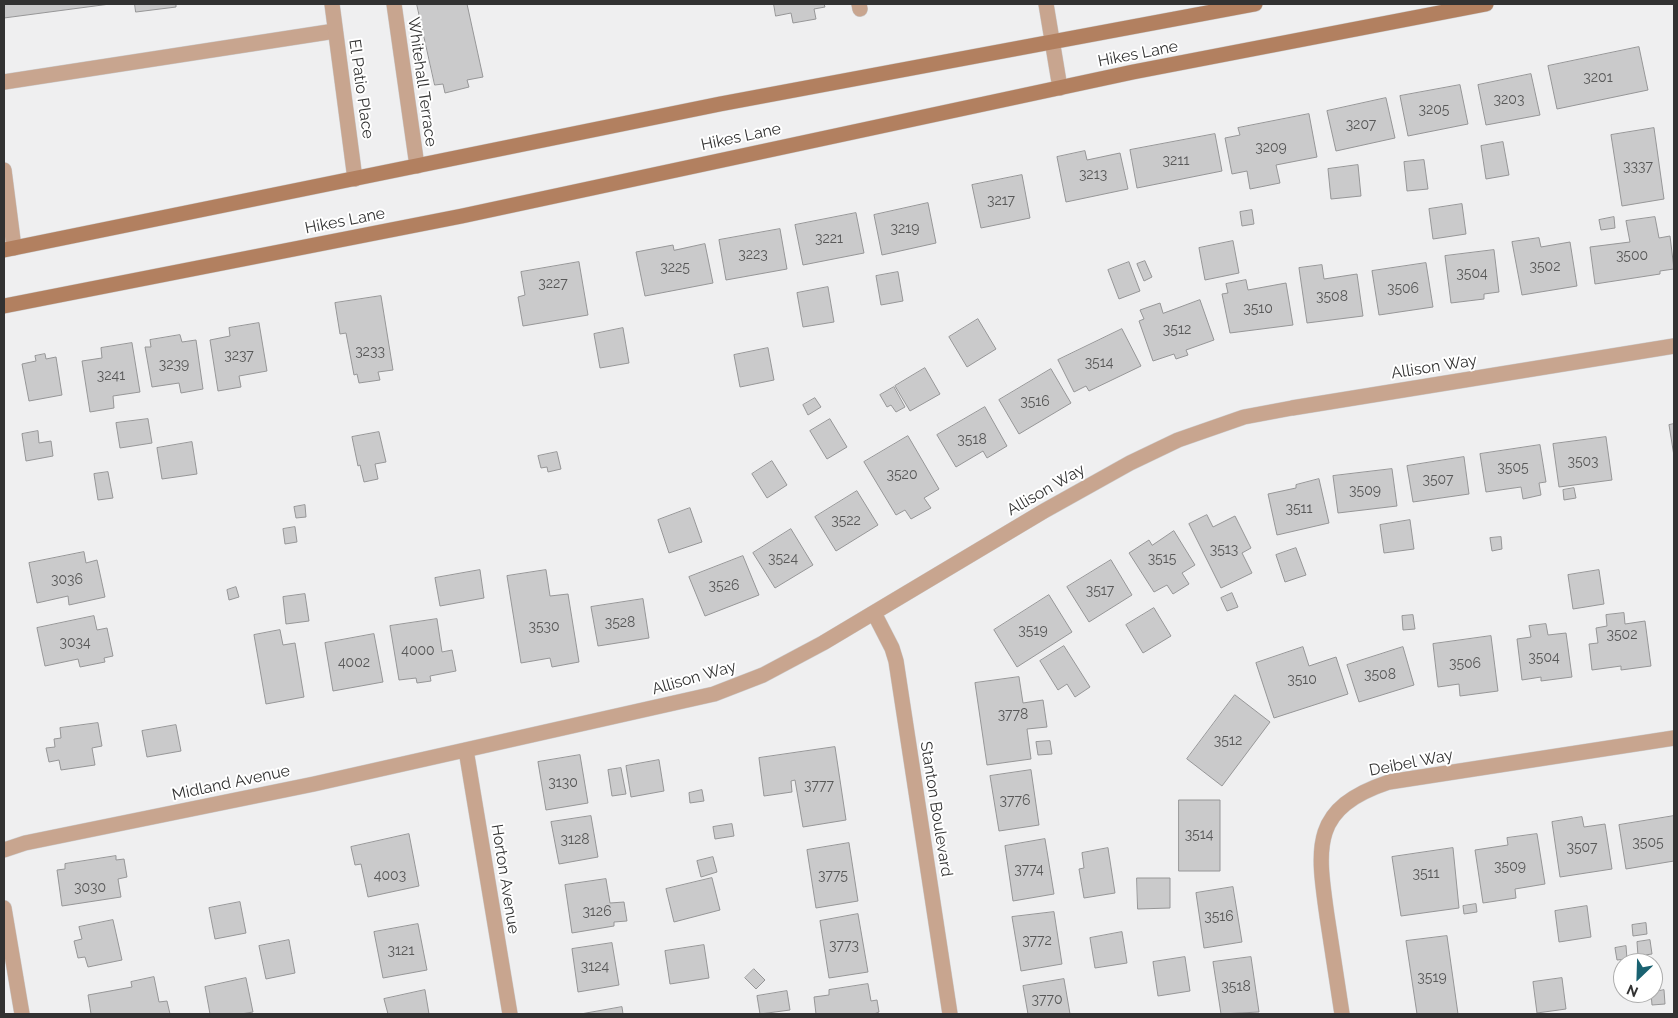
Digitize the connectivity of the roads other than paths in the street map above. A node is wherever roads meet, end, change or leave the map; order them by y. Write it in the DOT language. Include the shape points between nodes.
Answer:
graph roads {
  1 [pos="332,4"];
  2 [pos="394,4"];
  3 [pos="1046,4"];
  4 [pos="1255,4"];
  5 [pos="1486,4"];
  6 [pos="335,31"];
  7 [pos="1052,42"];
  8 [pos="4,82"];
  9 [pos="1060,88"];
  10 [pos="416,166"];
  11 [pos="4,170"];
  12 [pos="355,179"];
  13 [pos="9,249"];
  14 [pos="4,306"];
  15 [pos="1674,346"];
  16 [pos="874,613"];
  17 [pos="1674,738"];
  18 [pos="466,750"];
  19 [pos="4,850"];
  20 [pos="4,908"];
  21 [pos="22,1014"];
  22 [pos="510,1014"];
  23 [pos="950,1014"];
  24 [pos="1342,1014"];
  1 -- 6 [label="street, El Patio Place"];
  2 -- 10 [label="street, Whitehall Terrace"];
  3 -- 7 [label="street"];
  4 -- 7 [label="main road, Hikes Lane"];
  5 -- 9 [label="main road, Hikes Lane"];
  6 -- 8 [label="street"];
  6 -- 12 [label="street, El Patio Place"];
  7 -- 9 [label="street"];
  7 -- 10 [label="main road, Hikes Lane"];
  9 -- 14 [label="main road, Hikes Lane" via="462,216"];
  10 -- 12 [label="main road, Hikes Lane"];
  11 -- 13 [label="street"];
  12 -- 13 [label="main road, Hikes Lane"];
  15 -- 16 [label="street, Allison Way" via="1244,417 1178,440 1130,463"];
  16 -- 18 [label="street, Allison Way" via="763,675 714,694"];
  16 -- 23 [label="street, Stanton Boulevard" via="896,661"];
  17 -- 24 [label="street, Deibel Way" via="1389,782 1364,791 1344,805 1328,826 1320,854"];
  18 -- 19 [label="street, Midland Avenue" via="24,843"];
  18 -- 22 [label="street, Horton Avenue"];
  20 -- 21 [label="street"];
}
